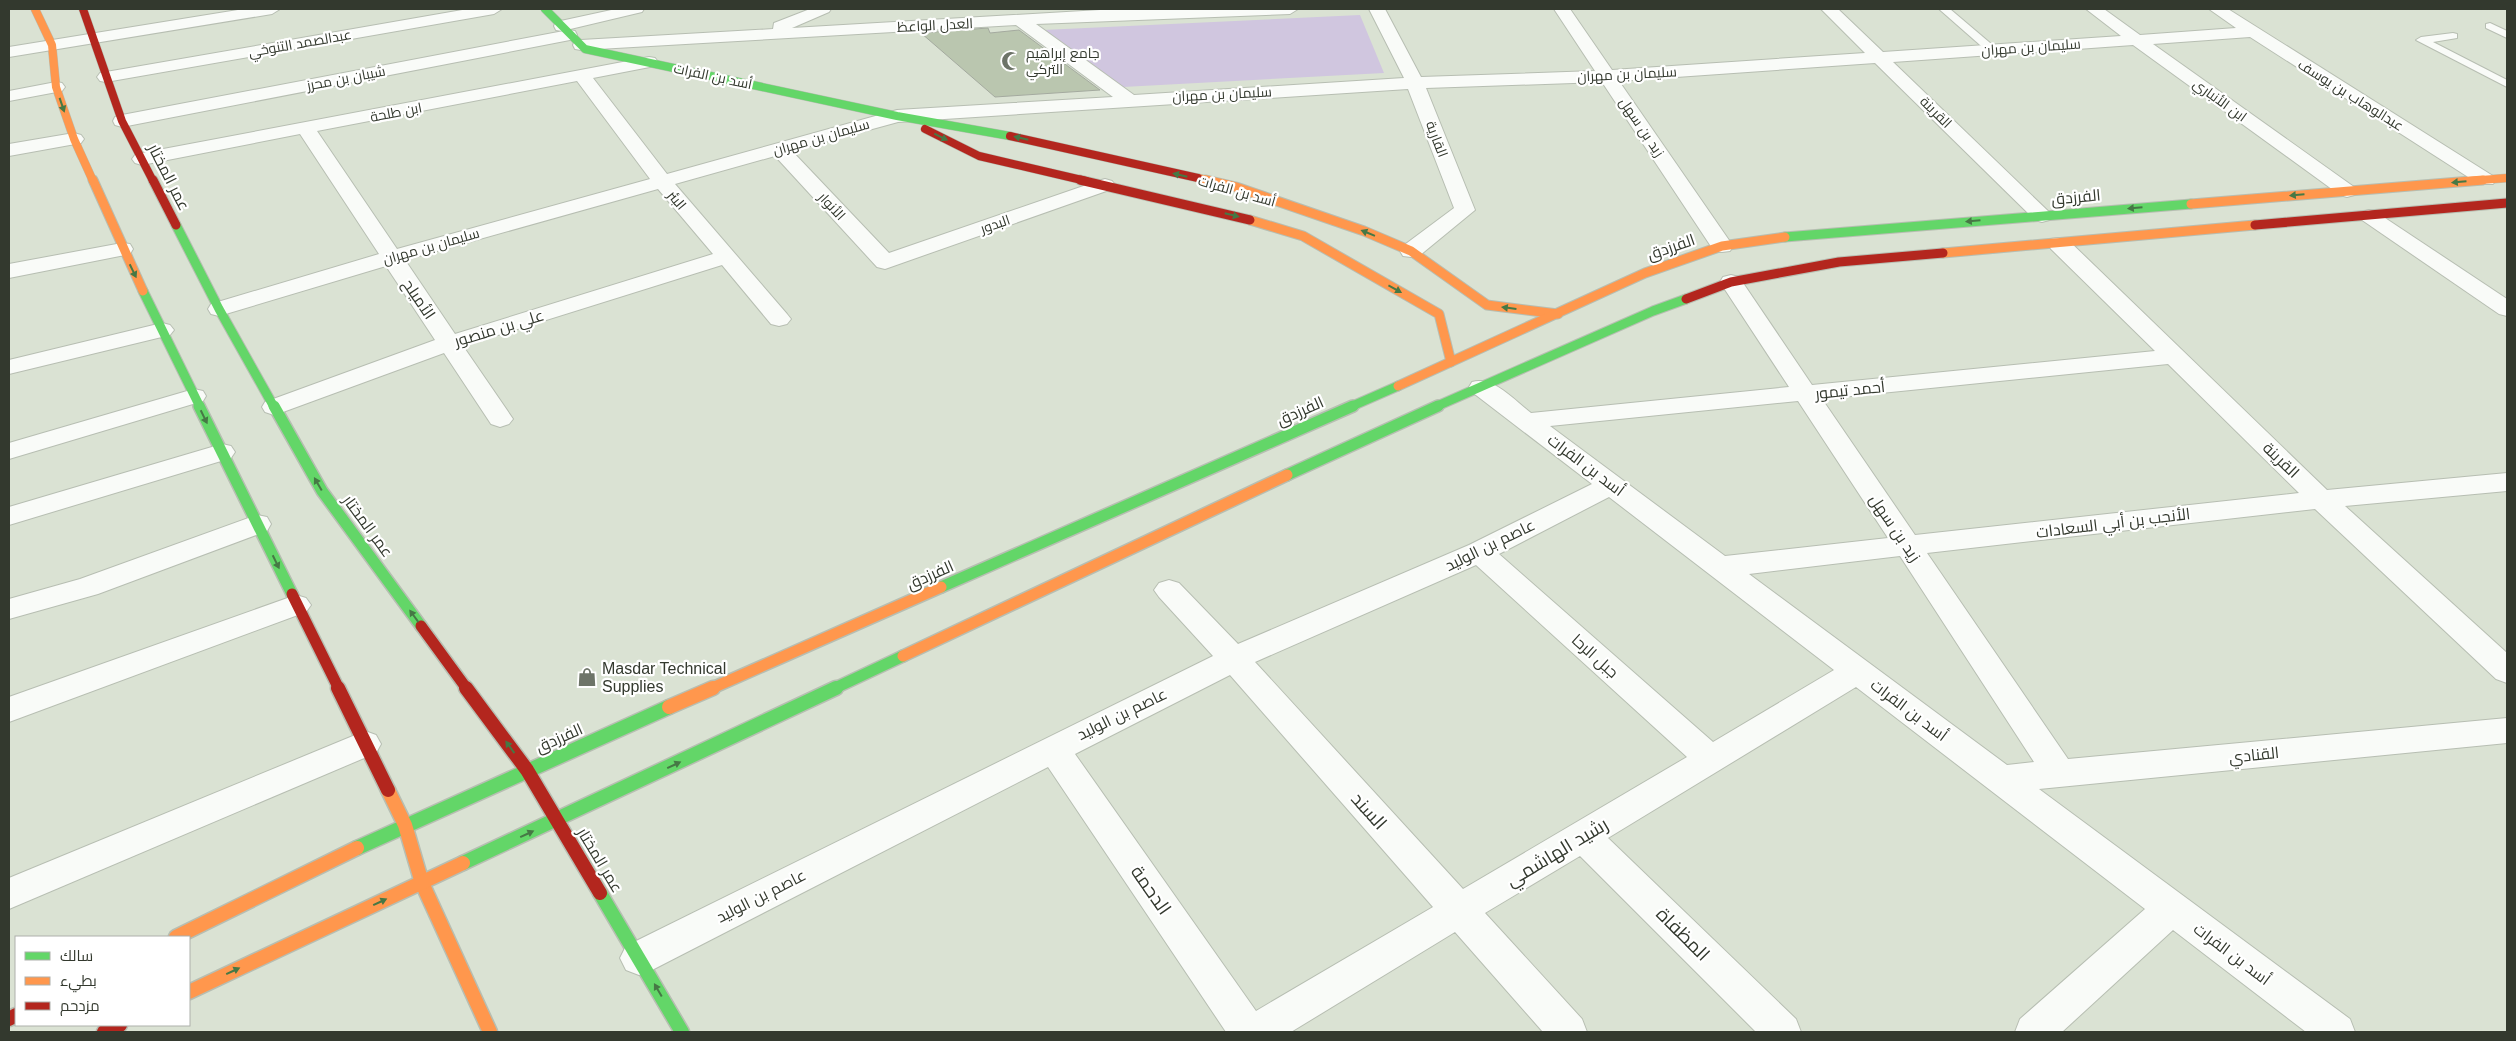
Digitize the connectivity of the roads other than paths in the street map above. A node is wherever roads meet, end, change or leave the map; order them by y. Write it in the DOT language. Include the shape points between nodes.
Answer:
graph roads {
  1 [pos="35,9"];
  2 [pos="83,9"];
  3 [pos="272,9"];
  4 [pos="494,9"];
  5 [pos="545,9"];
  6 [pos="636,9"];
  7 [pos="823,9"];
  8 [pos="1290,9"];
  9 [pos="1377,9"];
  10 [pos="1562,9"];
  11 [pos="1829,9"];
  12 [pos="1944,9"];
  13 [pos="2094,9"];
  14 [pos="2217,9"];
  15 [pos="252,10"];
  16 [pos="1236,10"];
  17 [pos="1020,20"];
  18 [pos="2490,26"];
  19 [pos="2252,32"];
  20 [pos="762,34"];
  21 [pos="571,35"];
  22 [pos="2507,35"];
  23 [pos="2453,36"];
  24 [pos="92,37"];
  25 [pos="2137,40"];
  26 [pos="52,44"];
  27 [pos="1992,50"];
  28 [pos="9,52"];
  29 [pos="1881,58"];
  30 [pos="649,62"];
  31 [pos="106,76"];
  32 [pos="581,76"];
  33 [pos="1608,76"];
  34 [pos="2505,82"];
  35 [pos="1415,83"];
  36 [pos="56,87"];
  37 [pos="9,96"];
  38 [pos="1129,100"];
  39 [pos="897,116"];
  40 [pos="122,121"];
  41 [pos="306,129"];
  42 [pos="74,139"];
  43 [pos="9,150"];
  44 [pos="779,150"];
  45 [pos="142,159"];
  46 [pos="2507,178"];
  47 [pos="2486,180"];
  48 [pos="662,181"];
  49 [pos="1105,185"];
  50 [pos="2347,191"];
  51 [pos="2507,203"];
  52 [pos="2042,216"];
  53 [pos="2369,216"];
  54 [pos="2059,244"];
  55 [pos="1722,246"];
  56 [pos="122,249"];
  57 [pos="1411,251"];
  58 [pos="392,257"];
  59 [pos="726,258"];
  60 [pos="885,262"];
  61 [pos="9,271"];
  62 [pos="1731,282"];
  63 [pos="219,309"];
  64 [pos="2507,309"];
  65 [pos="1558,314"];
  66 [pos="779,319"];
  67 [pos="162,330"];
  68 [pos="449,343"];
  69 [pos="2172,356"];
  70 [pos="1452,362"];
  71 [pos="9,367"];
  72 [pos="1482,387"];
  73 [pos="1806,394"];
  74 [pos="194,396"];
  75 [pos="274,407"];
  76 [pos="500,418"];
  77 [pos="1527,421"];
  78 [pos="9,451"];
  79 [pos="222,452"];
  80 [pos="2507,482"];
  81 [pos="1612,485"];
  82 [pos="2321,499"];
  83 [pos="9,516"];
  84 [pos="257,524"];
  85 [pos="1908,547"];
  86 [pos="1479,552"];
  87 [pos="1720,567"];
  88 [pos="1169,590"];
  89 [pos="296,605"];
  90 [pos="9,609"];
  91 [pos="1234,659"];
  92 [pos="1858,671"];
  93 [pos="2507,671"];
  94 [pos="9,710"];
  95 [pos="2507,730"];
  96 [pos="365,744"];
  97 [pos="1053,748"];
  98 [pos="1711,759"];
  99 [pos="527,770"];
  100 [pos="2060,774"];
  101 [pos="2000,779"];
  102 [pos="557,821"];
  103 [pos="405,825"];
  104 [pos="1583,836"];
  105 [pos="422,883"];
  106 [pos="9,894"];
  107 [pos="2172,908"];
  108 [pos="1458,911"];
  109 [pos="178,936"];
  110 [pos="640,958"];
  111 [pos="190,992"];
  112 [pos="118,1026"];
  113 [pos="104,1032"];
  114 [pos="490,1032"];
  115 [pos="682,1032"];
  116 [pos="1248,1032"];
  117 [pos="1256,1032"];
  118 [pos="1568,1032"];
  119 [pos="1782,1032"];
  120 [pos="2034,1032"];
  121 [pos="2336,1032"];
  1 -- 26 [label="street"];
  2 -- 24 [label="street, عمر المختار"];
  3 -- 15 [label="street"];
  4 -- 31 [label="street, عبدالصمد التنوخي"];
  5 -- 21 [label="street, أسد بن الفرات"];
  6 -- 21 [label="street, شيبان بن محرز"];
  7 -- 20 [label="street"];
  8 -- 16 [label="street, العدل الواعظ"];
  9 -- 35 [label="street, القارية"];
  10 -- 33 [label="street, زيد بن سهل"];
  11 -- 29 [label="street, القرينة"];
  12 -- 27 [label="lane"];
  13 -- 25 [label="street, ابن الأنباري"];
  14 -- 19 [label="street, عبدالوهاب بن يوسف"];
  15 -- 24 [label="street"];
  16 -- 17 [label="street, العدل الواعظ"];
  17 -- 20 [label="street, العدل الواعظ"];
  17 -- 38 [label="street"];
  18 -- 22 [label="lane"];
  19 -- 25 [label="street, سليمان بن مهران"];
  19 -- 47 [label="street, عبدالوهاب بن يوسف"];
  20 -- 21 [label="street, العدل الواعظ"];
  21 -- 30 [label="street, أسد بن الفرات" via="585,49"];
  21 -- 40 [label="street, شيبان بن محرز"];
  23 -- 34 [label="lane" via="2420,40"];
  24 -- 26 [label="street"];
  24 -- 31 [label="street, عمر المختار"];
  25 -- 27 [label="street, سليمان بن مهران"];
  25 -- 50 [label="street, ابن الأنباري"];
  26 -- 28 [label="street"];
  26 -- 36 [label="street"];
  27 -- 29 [label="street, سليمان بن مهران"];
  29 -- 33 [label="street, سليمان بن مهران"];
  29 -- 52 [label="street, القرينة"];
  30 -- 32 [label="street, ابن طلحة"];
  30 -- 39 [label="street, أسد بن الفرات"];
  31 -- 40 [label="street, عمر المختار"];
  32 -- 41 [label="street, ابن طلحة"];
  32 -- 48 [label="street, البئر"];
  33 -- 35 [label="street, سليمان بن مهران"];
  33 -- 55 [label="street, زيد بن سهل"];
  35 -- 38 [label="street, سليمان بن مهران"];
  35 -- 57 [label="street, القارية" via="1465,210"];
  36 -- 37 [label="street"];
  36 -- 42 [label="street, one-way"];
  38 -- 39 [label="street, سليمان بن مهران"];
  39 -- 44 [label="street, سليمان بن مهران"];
  39 -- 49 [label="street, أسد بن الفرات, one-way" via="979,156"];
  57 -- 39 [label="street, أسد بن الفرات, one-way" via="1364,231 1236,188 997,133"];
  40 -- 45 [label="street, عمر المختار"];
  41 -- 45 [label="street, ابن طلحة"];
  41 -- 58 [label="street, الأميلح"];
  42 -- 43 [label="street"];
  42 -- 56 [label="street"];
  44 -- 48 [label="street, سليمان بن مهران"];
  44 -- 60 [label="street, الأنوار"];
  45 -- 63 [label="street, عمر المختار"];
  46 -- 47 [label="street, الفرزدق"];
  47 -- 50 [label="street, الفرزدق, one-way"];
  48 -- 58 [label="street, سليمان بن مهران"];
  48 -- 59 [label="street, البئر"];
  49 -- 60 [label="street, البدور"];
  49 -- 70 [label="street, أسد بن الفرات, one-way" via="1303,236 1440,314"];
  50 -- 52 [label="street, الفرزدق, one-way"];
  51 -- 53 [label="street"];
  52 -- 55 [label="street, الفرزدق, one-way" via="1778,238"];
  53 -- 54 [label="street"];
  53 -- 64 [label="street"];
  54 -- 62 [label="street" via="1839,262"];
  54 -- 69 [label="street, القرينة"];
  55 -- 65 [label="street, الفرزدق" via="1645,273"];
  56 -- 61 [label="street"];
  56 -- 67 [label="street, one-way"];
  65 -- 57 [label="street, أسد بن الفرات, one-way" via="1487,305"];
  58 -- 63 [label="street, سليمان بن مهران"];
  58 -- 68 [label="street, الأميلح"];
  59 -- 66 [label="street, البئر"];
  59 -- 68 [label="street, علي بن منصور"];
  62 -- 72 [label="street" via="1653,311"];
  62 -- 73 [label="street, زيد بن سهل"];
  63 -- 75 [label="street, عمر المختار"];
  65 -- 70 [label="street, الفرزدق"];
  67 -- 71 [label="street"];
  67 -- 74 [label="street"];
  68 -- 75 [label="street, علي بن منصور"];
  68 -- 76 [label="street, الأميلح"];
  69 -- 73 [label="street, أحمد تيمور"];
  69 -- 82 [label="street, القرينة"];
  70 -- 99 [label="street, الفرزدق"];
  72 -- 77 [label="street, أسد بن الفرات"];
  102 -- 72 [label="street, one-way" via="1374,434"];
  73 -- 77 [label="street, أحمد تيمور"];
  73 -- 85 [label="street, زيد بن سهل"];
  74 -- 78 [label="street"];
  74 -- 79 [label="street, one-way"];
  99 -- 75 [label="street, عمر المختار, one-way" via="322,491"];
  77 -- 81 [label="street, أسد بن الفرات"];
  79 -- 83 [label="street"];
  79 -- 84 [label="street"];
  80 -- 82 [label="street, الأنجب بن أبي السعادات"];
  81 -- 86 [label="street, عاصم بن الوليد"];
  81 -- 87 [label="street, أسد بن الفرات"];
  82 -- 85 [label="street, الأنجب بن أبي السعادات"];
  82 -- 93 [label="street, القرينة"];
  84 -- 89 [label="street, one-way"];
  84 -- 90 [label="street" via="88,586"];
  85 -- 87 [label="street, الأنجب بن أبي السعادات"];
  85 -- 100 [label="street, زيد بن سهل"];
  86 -- 91 [label="street, عاصم بن الوليد"];
  86 -- 98 [label="street, جبل الرحا"];
  87 -- 92 [label="street, أسد بن الفرات"];
  88 -- 91 [label="street, السند"];
  89 -- 94 [label="street"];
  89 -- 96 [label="street"];
  91 -- 97 [label="street, عاصم بن الوليد"];
  91 -- 108 [label="street, السند"];
  92 -- 98 [label="street, رشيد الهاشمي"];
  92 -- 101 [label="street, أسد بن الفرات"];
  95 -- 100 [label="street, القنادي"];
  96 -- 103 [label="street"];
  96 -- 106 [label="street"];
  97 -- 110 [label="street, عاصم بن الوليد"];
  97 -- 116 [label="street, الدحمة"];
  98 -- 104 [label="street, رشيد الهاشمي"];
  99 -- 102 [label="street, عمر المختار"];
  99 -- 103 [label="street, الفرزدق"];
  100 -- 101 [label="street, القنادي"];
  101 -- 107 [label="street, أسد بن الفرات"];
  105 -- 102 [label="street, one-way"];
  102 -- 110 [label="street, عمر المختار"];
  103 -- 105 [label="street"];
  103 -- 109 [label="street, الفرزدق"];
  104 -- 108 [label="street, رشيد الهاشمي"];
  104 -- 119 [label="street, المظفاة"];
  111 -- 105 [label="street, one-way"];
  105 -- 114 [label="street"];
  107 -- 120 [label="street"];
  107 -- 121 [label="street, أسد بن الفرات"];
  108 -- 117 [label="street, رشيد الهاشمي"];
  108 -- 118 [label="street, السند"];
  115 -- 110 [label="street, عمر المختار, one-way"];
  112 -- 113 [label="street"];
}
